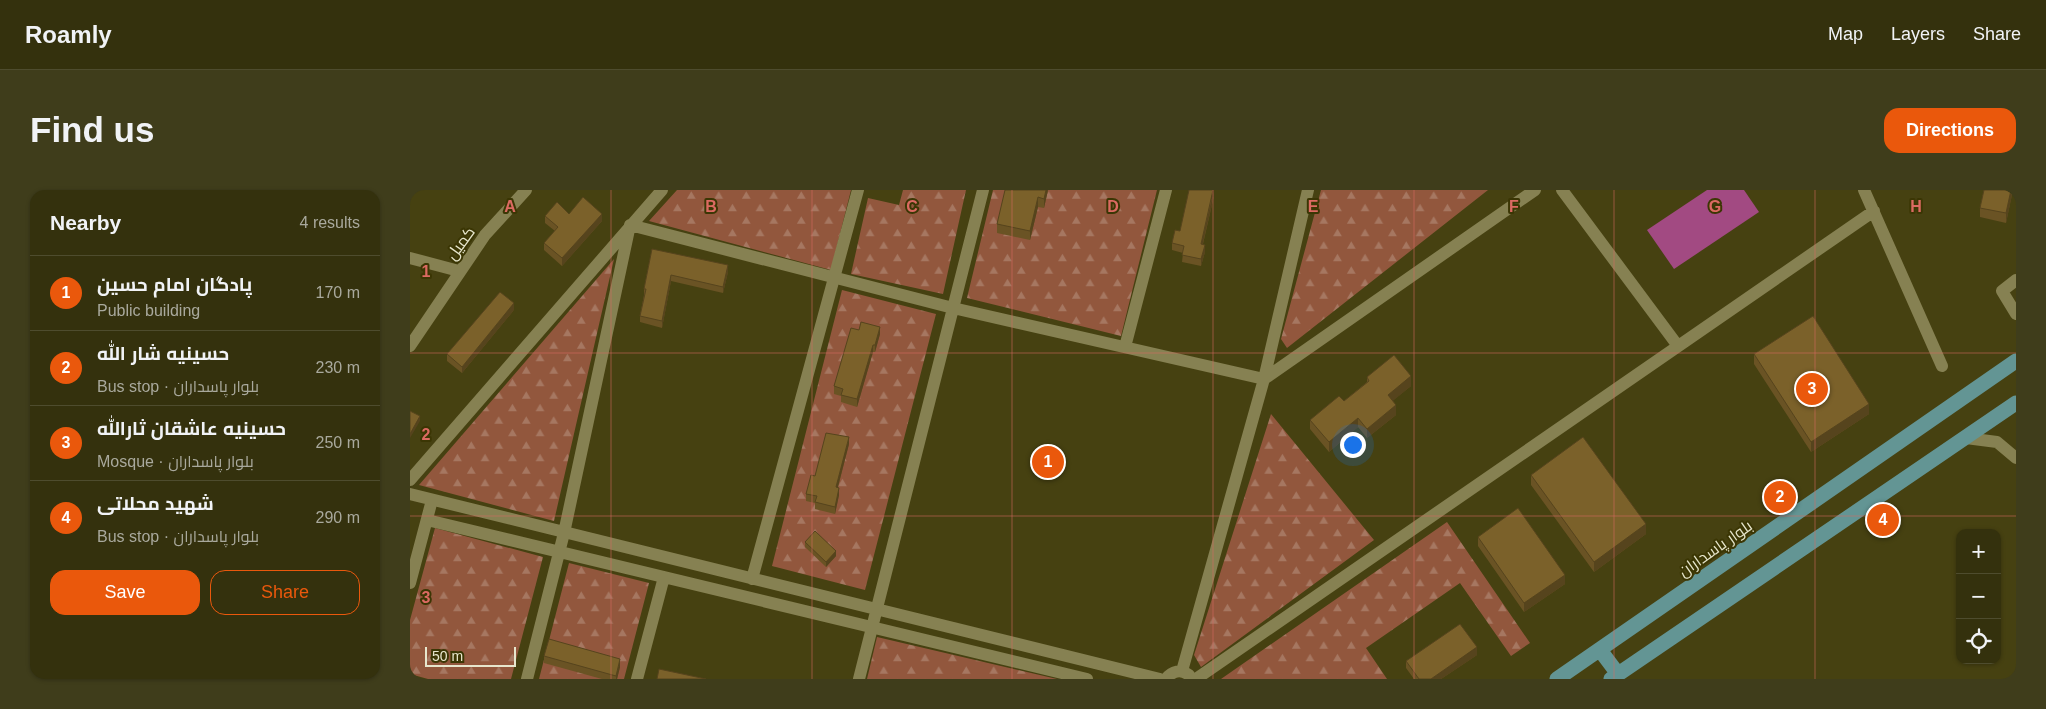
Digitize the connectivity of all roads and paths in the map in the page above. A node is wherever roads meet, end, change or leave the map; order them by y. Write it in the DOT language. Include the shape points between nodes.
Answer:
graph roads {
  1 [pos="526,190"];
  2 [pos="662,190"];
  3 [pos="858,190"];
  4 [pos="983,190"];
  5 [pos="1166,190"];
  6 [pos="1308,190"];
  7 [pos="1535,190"];
  8 [pos="1562,190"];
  9 [pos="1864,190"];
  10 [pos="1874,211"];
  11 [pos="630,225"];
  12 [pos="410,258"];
  13 [pos="459,271"];
  14 [pos="835,277"];
  15 [pos="2016,280"];
  16 [pos="2011,296"];
  17 [pos="953,308"];
  18 [pos="2016,314"];
  19 [pos="410,346"];
  20 [pos="1678,346"];
  21 [pos="1125,347"];
  22 [pos="2016,361"];
  23 [pos="1942,366"];
  24 [pos="1264,379"];
  25 [pos="2016,403"];
  26 [pos="1966,438"];
  27 [pos="2016,442"];
  28 [pos="2015,457"];
  29 [pos="410,480"];
  30 [pos="410,494"];
  31 [pos="432,500"];
  32 [pos="427,520"];
  33 [pos="564,533"];
  34 [pos="560,552"];
  35 [pos="664,577"];
  36 [pos="752,579"];
  37 [pos="410,584"];
  38 [pos="876,609"];
  39 [pos="872,627"];
  40 [pos="1600,650"];
  41 [pos="1187,675"];
  42 [pos="1615,677"];
  43 [pos="527,679"];
  44 [pos="637,679"];
  45 [pos="859,679"];
  46 [pos="1087,679"];
  47 [pos="1160,679"];
  48 [pos="1166,679"];
  49 [pos="1196,679"];
  50 [pos="1557,679"];
  1 -- 13 [label="street, کمیل" via="485,235"];
  2 -- 11 [label="street"];
  3 -- 14 [label="street"];
  4 -- 17 [label="street"];
  5 -- 21 [label="street"];
  6 -- 24 [label="street"];
  7 -- 24 [label="street"];
  8 -- 20 [label="street"];
  9 -- 10 [label="street"];
  10 -- 20 [label="street"];
  10 -- 23 [label="street"];
  11 -- 14 [label="street"];
  11 -- 29 [label="street"];
  11 -- 33 [label="street"];
  12 -- 13 [label="street"];
  13 -- 19 [label="street, کمیل"];
  14 -- 17 [label="street"];
  14 -- 36 [label="street"];
  15 -- 16 [label="street" via="2002,291"];
  16 -- 18 [label="street"];
  17 -- 21 [label="street"];
  17 -- 38 [label="street"];
  20 -- 49 [label="street"];
  21 -- 24 [label="street"];
  22 -- 40 [label="main road, بلوار پاسداران"];
  24 -- 41 [label="street"];
  25 -- 26 [label="main road"];
  26 -- 28 [label="street" via="1998,442"];
  26 -- 42 [label="main road"];
  27 -- 28 [label="street"];
  30 -- 31 [label="street"];
  31 -- 32 [label="street"];
  31 -- 33 [label="street"];
  32 -- 34 [label="street"];
  32 -- 37 [label="street"];
  33 -- 34 [label="street"];
  33 -- 36 [label="street"];
  34 -- 35 [label="street"];
  34 -- 43 [label="street"];
  35 -- 39 [label="street"];
  35 -- 44 [label="street"];
  36 -- 38 [label="street"];
  38 -- 39 [label="street"];
  38 -- 47 [label="street"];
  39 -- 45 [label="street"];
  39 -- 46 [label="street"];
  40 -- 42 [label="main road"];
  40 -- 50 [label="main road, بلوار پاسداران"];
  41 -- 48 [label="street" via="1172,673"];
}
